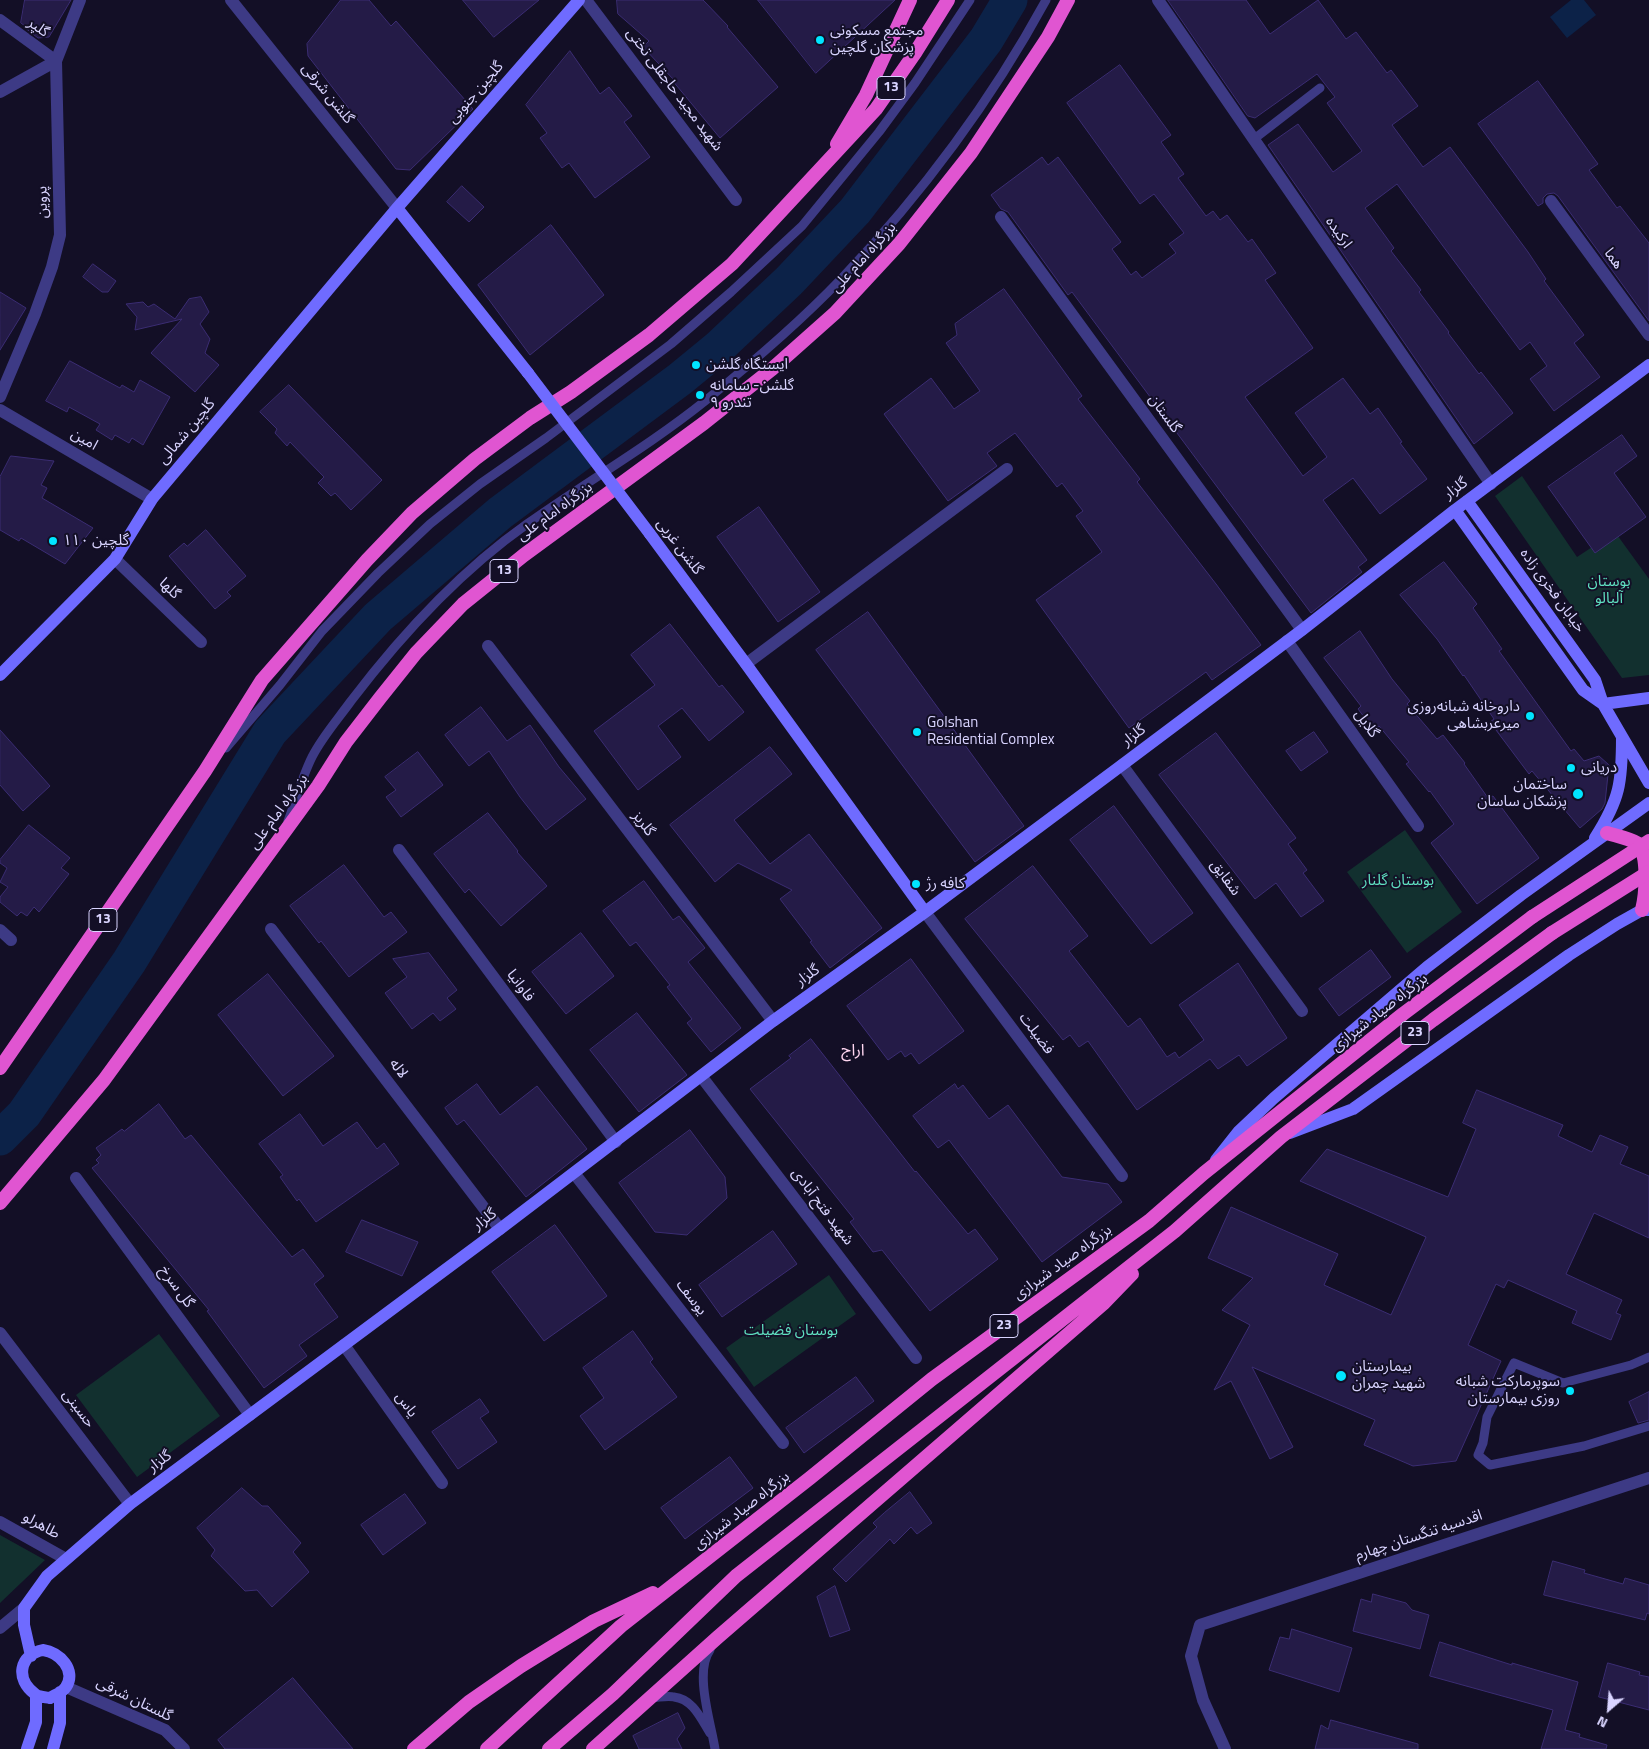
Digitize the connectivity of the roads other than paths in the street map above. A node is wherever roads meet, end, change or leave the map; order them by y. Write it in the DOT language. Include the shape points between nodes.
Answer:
graph roads {
  1 [pos="80,0"];
  2 [pos="231,0"];
  3 [pos="579,0"];
  4 [pos="586,0"];
  5 [pos="910,0"];
  6 [pos="948,0"];
  7 [pos="970,0"];
  8 [pos="1046,0"];
  9 [pos="1068,0"];
  10 [pos="1158,0"];
  11 [pos="0,20"];
  12 [pos="56,61"];
  13 [pos="1320,88"];
  14 [pos="0,92"];
  15 [pos="1254,139"];
  16 [pos="824,167"];
  17 [pos="736,200"];
  18 [pos="1551,201"];
  19 [pos="397,208"];
  20 [pos="1001,216"];
  21 [pos="1649,335"];
  22 [pos="1649,365"];
  23 [pos="0,397"];
  24 [pos="0,410"];
  25 [pos="1007,469"];
  26 [pos="1491,484"];
  27 [pos="152,499"];
  28 [pos="1467,501"];
  29 [pos="1455,510"];
  30 [pos="115,559"];
  31 [pos="1302,630"];
  32 [pos="1287,641"];
  33 [pos="201,642"];
  34 [pos="488,646"];
  35 [pos="746,664"];
  36 [pos="0,674"];
  37 [pos="1649,698"];
  38 [pos="1603,704"];
  39 [pos="1622,737"];
  40 [pos="1122,765"];
  41 [pos="206,771"];
  42 [pos="1649,783"];
  43 [pos="1649,803"];
  44 [pos="1418,826"];
  45 [pos="1607,833"];
  46 [pos="282,835"];
  47 [pos="1649,841"];
  48 [pos="1591,844"];
  49 [pos="399,850"];
  50 [pos="1649,872"];
  51 [pos="1646,910"];
  52 [pos="925,912"];
  53 [pos="270,929"];
  54 [pos="0,930"];
  55 [pos="11,940"];
  56 [pos="1302,1011"];
  57 [pos="773,1021"];
  58 [pos="0,1068"];
  59 [pos="701,1076"];
  60 [pos="1281,1137"];
  61 [pos="616,1142"];
  62 [pos="1204,1173"];
  63 [pos="574,1174"];
  64 [pos="1122,1176"];
  65 [pos="76,1178"];
  66 [pos="0,1203"];
  67 [pos="500,1229"];
  68 [pos="1175,1231"];
  69 [pos="0,1333"];
  70 [pos="344,1346"];
  71 [pos="1649,1357"];
  72 [pos="916,1358"];
  73 [pos="250,1415"];
  74 [pos="1649,1426"];
  75 [pos="783,1443"];
  76 [pos="1649,1478"];
  77 [pos="442,1483"];
  78 [pos="130,1504"];
  79 [pos="0,1522"];
  80 [pos="66,1559"];
  81 [pos="677,1582"];
  82 [pos="24,1608"];
  83 [pos="0,1628"];
  84 [pos="718,1637"];
  85 [pos="31,1656"];
  86 [pos="63,1690"];
  87 [pos="36,1695"];
  88 [pos="650,1698"];
  89 [pos="714,1744"];
  90 [pos="27,1749"];
  91 [pos="53,1749"];
  92 [pos="184,1749"];
  93 [pos="414,1749"];
  94 [pos="487,1749"];
  95 [pos="549,1749"];
  96 [pos="592,1749"];
  97 [pos="1225,1749"];
  1 -- 12 [label="street, پروین"];
  2 -- 19 [label="street, گلشن شرقی"];
  3 -- 19 [label="main road, گلچین جنوبی"];
  4 -- 17 [label="street, شهید مجید حاجقلی تختی"];
  5 -- 16 [label="highway" via="866,95"];
  6 -- 16 [label="highway, 13" via="876,109"];
  7 -- 41 [label="lane" via="884,125 802,226 671,344 430,524 322,631"];
  8 -- 46 [label="lane" via="966,128 922,186 841,279 703,402 495,548 418,619 373,673 312,756"];
  9 -- 46 [label="highway, بزرگراه امام علی / 13" via="1048,37 971,154 899,244 842,306 772,369 704,423 524,555 463,604 416,653 380,698"];
  10 -- 15 [label="street, ارکیده"];
  11 -- 12 [label="street, گلپر"];
  12 -- 14 [label="street"];
  12 -- 23 [label="street, پروین" via="60,235 35,314"];
  13 -- 15 [label="lane"];
  15 -- 26 [label="street, ارکیده"];
  16 -- 41 [label="highway, 13" via="732,264 649,335 483,453 412,513 262,680"];
  18 -- 21 [label="street, هما"];
  19 -- 27 [label="main road, گلچین شمالی"];
  19 -- 35 [label="main road, گلشن غربی, bridge" via="528,373"];
  20 -- 31 [label="street, گلستان"];
  22 -- 26 [label="main road, گلزار"];
  24 -- 27 [label="street, امین"];
  25 -- 35 [label="street"];
  26 -- 28 [label="main road, گلزار"];
  27 -- 30 [label="main road, گلچین شمالی"];
  28 -- 29 [label="main road, گلزار"];
  28 -- 38 [label="main road, خیابان فخری زاده" via="1595,680"];
  29 -- 31 [label="main road, گلزار"];
  29 -- 38 [label="main road, خیابان فخری زاده" via="1583,690"];
  30 -- 33 [label="street, گلها"];
  30 -- 36 [label="main road, گلچین شمالی"];
  31 -- 32 [label="main road, گلزار"];
  32 -- 40 [label="main road, گلزار"];
  32 -- 44 [label="street, گلایل"];
  34 -- 57 [label="street, گلریز"];
  35 -- 52 [label="main road, گلشن غربی"];
  37 -- 38 [label="main road"];
  38 -- 39 [label="main road, خیابان فخری زاده"];
  39 -- 42 [label="main road, خیابان فخری زاده"];
  39 -- 48 [label="main road" via="1618,794 1609,817"];
  40 -- 52 [label="main road, گلزار"];
  40 -- 56 [label="street, شقایق"];
  41 -- 58 [label="highway, 13"];
  43 -- 45 [label="main road"];
  45 -- 48 [label="main road"];
  45 -- 51 [label="highway" via="1639,844 1646,852 1649,878"];
  46 -- 66 [label="highway, بزرگراه امام علی / 13" via="104,1080"];
  47 -- 62 [label="highway, بزرگراه صیاد شیرازی / 23, bridge" via="1532,917 1403,1014"];
  48 -- 62 [label="main road" via="1427,967 1238,1132"];
  49 -- 61 [label="street, فاوانیا"];
  50 -- 60 [label="highway, 23, bridge" via="1552,933"];
  51 -- 60 [label="main road" via="1617,924 1569,955 1353,1109"];
  52 -- 57 [label="main road, گلزار"];
  52 -- 64 [label="street, فضیلت"];
  53 -- 67 [label="street, لاله"];
  54 -- 55 [label="street"];
  57 -- 59 [label="main road, گلزار"];
  59 -- 61 [label="main road, گلزار"];
  59 -- 72 [label="street, شهید فتح آبادی"];
  60 -- 68 [label="highway, 23"];
  61 -- 63 [label="main road, گلزار"];
  62 -- 81 [label="highway, بزرگراه صیاد شیرازی / 23" via="1149,1221 932,1378"];
  63 -- 67 [label="main road, گلزار"];
  63 -- 75 [label="street, یوسف"];
  65 -- 73 [label="street, گل سرخ"];
  67 -- 70 [label="main road, گلزار"];
  68 -- 84 [label="highway" via="1104,1303"];
  68 -- 95 [label="highway, 23" via="736,1576 613,1694"];
  69 -- 78 [label="street, حسینی"];
  70 -- 73 [label="main road, گلزار"];
  70 -- 77 [label="street, یاس"];
  71 -- 74 [label="lane" via="1631,1365 1563,1382 1514,1364 1487,1417 1484,1442 1478,1454 1490,1465 1510,1462 1584,1446"];
  73 -- 78 [label="main road, گلزار"];
  76 -- 97 [label="street, اقدسیه تنگستان چهارم" via="1200,1625 1191,1656 1203,1700"];
  78 -- 80 [label="main road, گلزار"];
  79 -- 80 [label="street, طاهرلو"];
  80 -- 82 [label="main road, گلزار" via="47,1576"];
  81 -- 93 [label="highway" via="594,1621 521,1666 470,1702"];
  81 -- 94 [label="highway, بزرگراه صیاد شیرازی / 23" via="621,1626"];
  82 -- 83 [label="street, گلزار"];
  82 -- 85 [label="main road"];
  84 -- 88 [label="highway"];
  84 -- 89 [label="lane" via="704,1657 703,1680"];
  85 -- 86 [label="main road" via="43,1650 61,1657 67,1665 69,1678"];
  85 -- 87 [label="main road" via="22,1664 21,1674"];
  86 -- 87 [label="main road" via="50,1698"];
  86 -- 91 [label="main road" via="60,1723"];
  86 -- 92 [label="street, گلستان شرقی" via="165,1730"];
  87 -- 90 [label="main road" via="36,1722"];
  88 -- 89 [label="lane" via="675,1696 686,1702 696,1710"];
  88 -- 96 [label="highway"];
}
